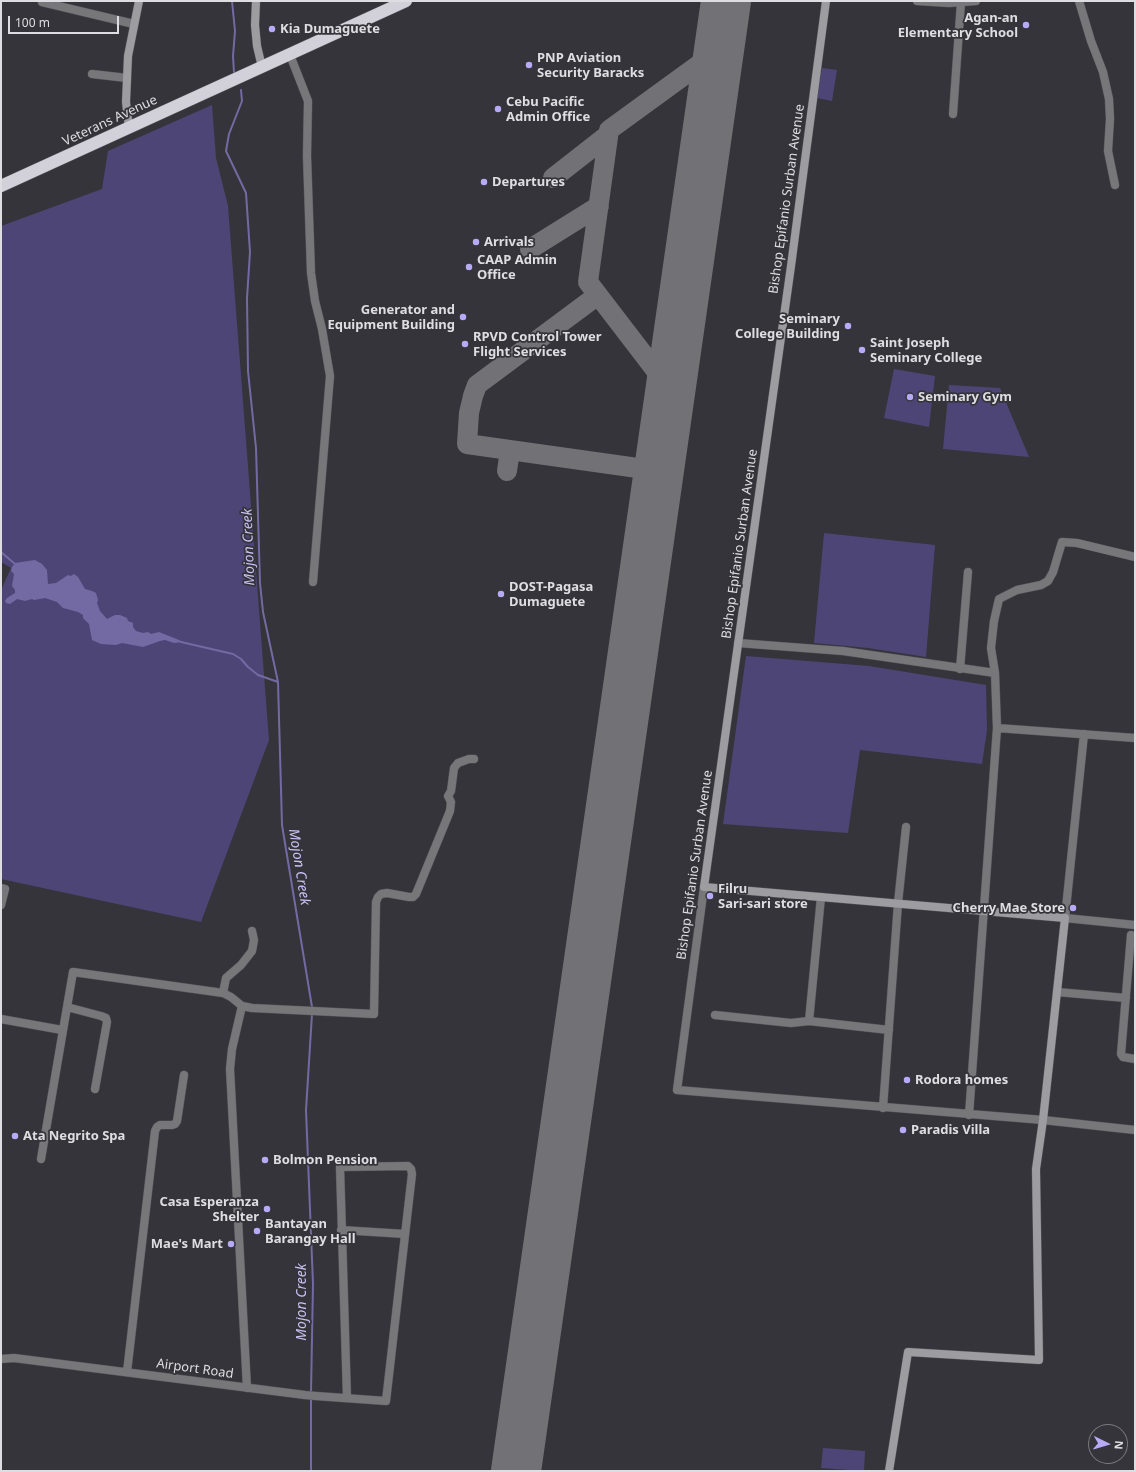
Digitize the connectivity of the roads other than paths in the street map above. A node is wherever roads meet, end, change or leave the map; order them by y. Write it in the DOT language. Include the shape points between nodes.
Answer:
graph roads {
  1 [pos="139,1"];
  2 [pos="256,1"];
  3 [pos="406,1"];
  4 [pos="826,1"];
  5 [pos="917,1"];
  6 [pos="976,1"];
  7 [pos="1079,1"];
  8 [pos="42,2"];
  9 [pos="961,2"];
  10 [pos="134,24"];
  11 [pos="290,55"];
  12 [pos="262,67"];
  13 [pos="92,74"];
  14 [pos="127,78"];
  15 [pos="954,114"];
  16 [pos="129,128"];
  17 [pos="1115,185"];
  18 [pos="1,186"];
  19 [pos="1135,557"];
  20 [pos="968,572"];
  21 [pos="313,582"];
  22 [pos="738,644"];
  23 [pos="960,669"];
  24 [pos="996,673"];
  25 [pos="998,728"];
  26 [pos="1084,734"];
  27 [pos="1135,738"];
  28 [pos="474,759"];
  29 [pos="906,827"];
  30 [pos="704,887"];
  31 [pos="3,888"];
  32 [pos="821,897"];
  33 [pos="898,903"];
  34 [pos="1,905"];
  35 [pos="984,911"];
  36 [pos="1065,918"];
  37 [pos="1135,925"];
  38 [pos="252,931"];
  39 [pos="1131,935"];
  40 [pos="1057,992"];
  41 [pos="223,993"];
  42 [pos="1126,998"];
  43 [pos="242,1006"];
  44 [pos="66,1007"];
  45 [pos="715,1015"];
  46 [pos="1,1018"];
  47 [pos="809,1021"];
  48 [pos="62,1030"];
  49 [pos="889,1030"];
  50 [pos="1135,1058"];
  51 [pos="184,1075"];
  52 [pos="95,1089"];
  53 [pos="883,1108"];
  54 [pos="968,1115"];
  55 [pos="1043,1120"];
  56 [pos="1135,1130"];
  57 [pos="41,1159"];
  58 [pos="341,1230"];
  59 [pos="405,1234"];
  60 [pos="1,1359"];
  61 [pos="127,1372"];
  62 [pos="247,1388"];
  63 [pos="347,1398"];
  64 [pos="888,1471"];
  1 -- 10 [label="street"];
  2 -- 12 [label="street" via="255,25"];
  3 -- 11 [label="highway, Veterans Avenue"];
  4 -- 22 [label="street, Bishop Epifanio Surban Avenue"];
  5 -- 9 [label="street"];
  6 -- 9 [label="street"];
  7 -- 17 [label="street" via="1103,72 1109,99 1108,151"];
  8 -- 10 [label="street"];
  9 -- 15 [label="street"];
  10 -- 14 [label="street"];
  11 -- 12 [label="highway, Veterans Avenue"];
  11 -- 21 [label="street" via="308,101 311,274 330,376"];
  12 -- 16 [label="highway, Veterans Avenue"];
  13 -- 14 [label="street"];
  14 -- 16 [label="street"];
  16 -- 18 [label="highway, Veterans Avenue"];
  19 -- 24 [label="street" via="1077,543 1062,542 1048,581 1017,590 999,599 991,648"];
  20 -- 23 [label="street"];
  22 -- 23 [label="street" via="843,651"];
  22 -- 30 [label="street, Bishop Epifanio Surban Avenue"];
  23 -- 24 [label="street"];
  24 -- 25 [label="street"];
  25 -- 26 [label="street"];
  25 -- 35 [label="street"];
  26 -- 27 [label="street"];
  26 -- 36 [label="street"];
  28 -- 43 [label="street" via="458,763 454,768 448,796 451,802 450,811 416,894 408,897 381,894 376,902 374,1014"];
  29 -- 33 [label="street"];
  30 -- 32 [label="street"];
  30 -- 53 [label="street, Bishop Epifanio Surban Avenue" via="677,1090"];
  31 -- 34 [label="street"];
  32 -- 33 [label="street"];
  32 -- 47 [label="street"];
  33 -- 35 [label="street"];
  33 -- 49 [label="street"];
  35 -- 36 [label="street"];
  35 -- 54 [label="street"];
  36 -- 37 [label="street"];
  36 -- 40 [label="street"];
  38 -- 41 [label="street" via="252,951 242,965 226,978"];
  39 -- 42 [label="street"];
  40 -- 42 [label="street"];
  40 -- 55 [label="street"];
  41 -- 43 [label="street"];
  41 -- 44 [label="street" via="73,972"];
  42 -- 50 [label="street" via="1121,1054 1123,1057"];
  43 -- 62 [label="street" via="230,1069"];
  44 -- 48 [label="street"];
  44 -- 52 [label="street" via="101,1016 108,1022"];
  45 -- 47 [label="street" via="791,1023"];
  46 -- 48 [label="street"];
  47 -- 49 [label="street"];
  48 -- 57 [label="street"];
  49 -- 53 [label="street"];
  51 -- 61 [label="street" via="177,1121 172,1125 160,1125 156,1131"];
  53 -- 54 [label="street"];
  54 -- 55 [label="street"];
  55 -- 56 [label="street"];
  55 -- 64 [label="street" via="1036,1169 1039,1360 908,1352"];
  58 -- 59 [label="street"];
  58 -- 59 [label="street" via="340,1166 408,1166 412,1174"];
  58 -- 63 [label="street"];
  59 -- 63 [label="street, Airport Road" via="386,1401"];
  60 -- 61 [label="street, Airport Road" via="14,1358"];
  61 -- 62 [label="street, Airport Road"];
  62 -- 63 [label="street, Airport Road"];
}
